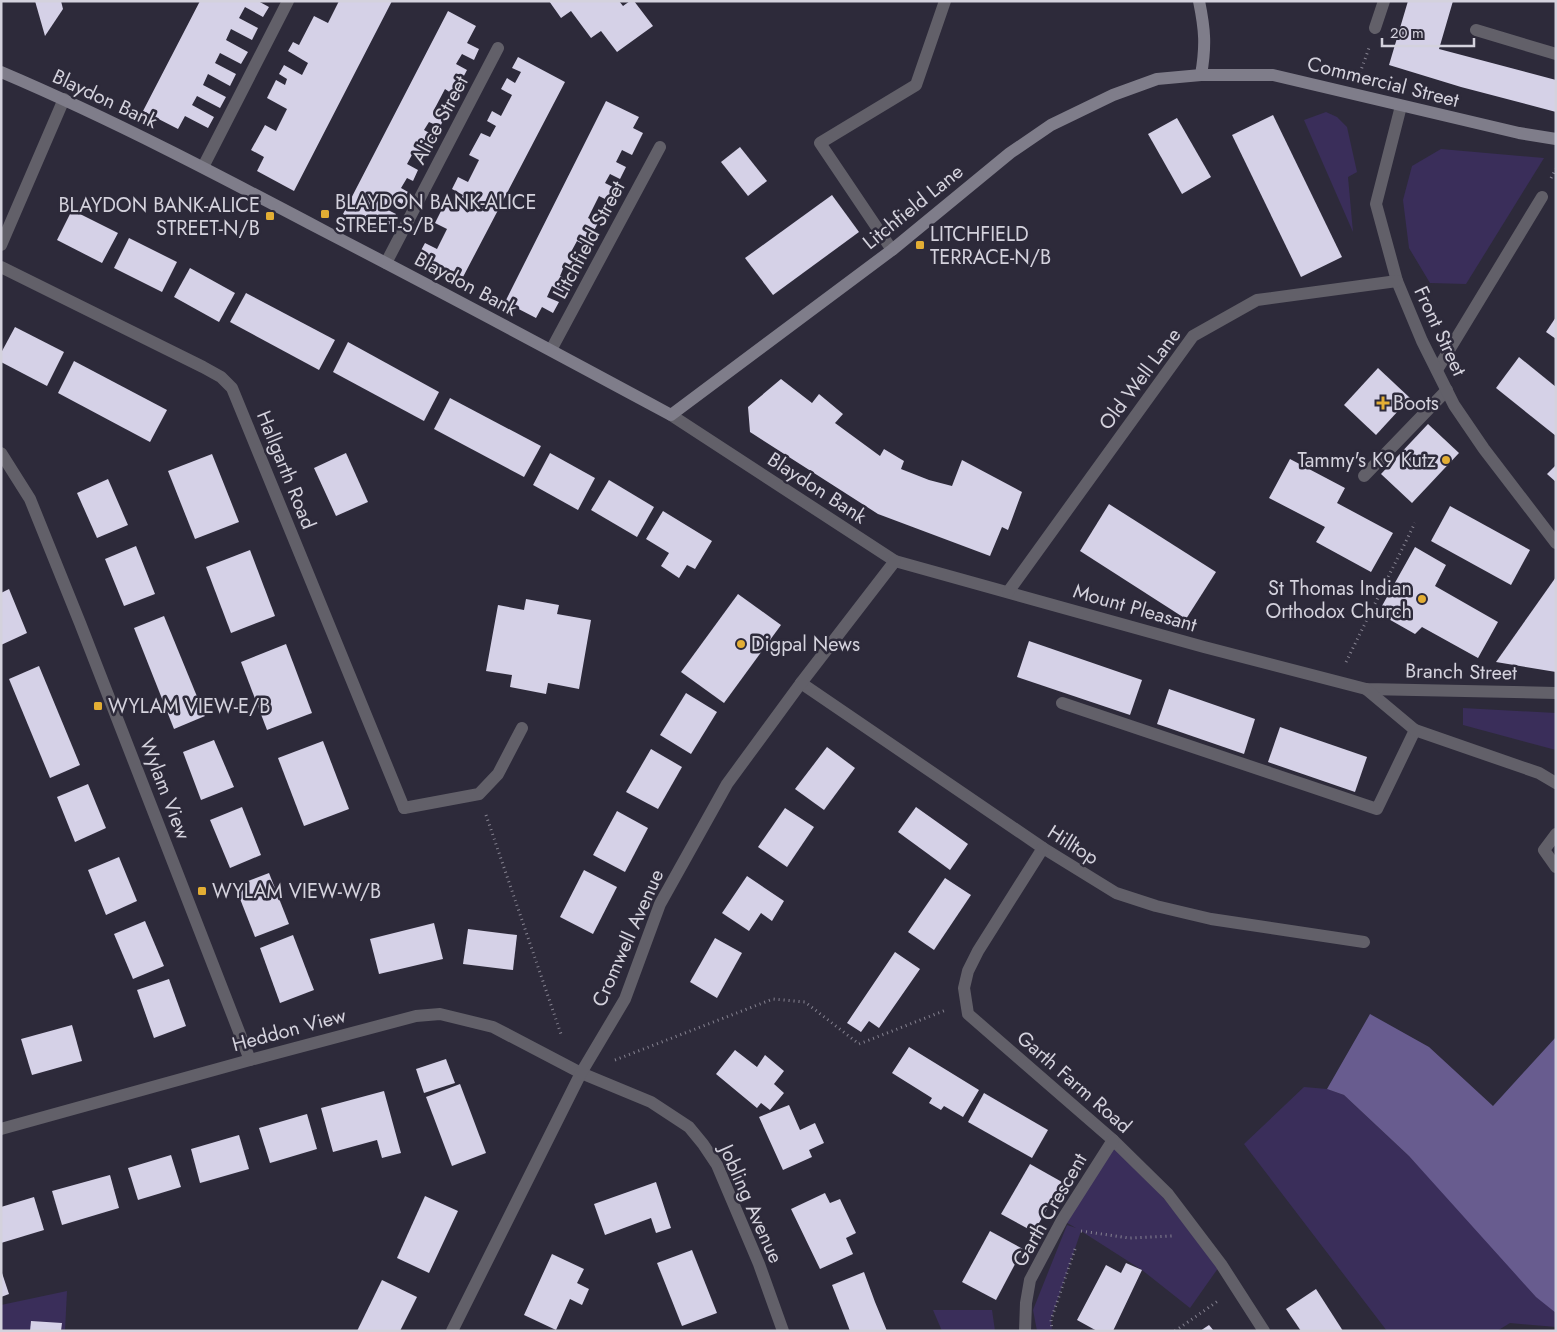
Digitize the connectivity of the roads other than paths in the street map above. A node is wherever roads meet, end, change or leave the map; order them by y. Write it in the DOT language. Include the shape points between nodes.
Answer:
graph roads {
  1 [pos="288,1"];
  2 [pos="945,1"];
  3 [pos="1199,1"];
  4 [pos="1384,1"];
  5 [pos="1375,28"];
  6 [pos="1476,30"];
  7 [pos="498,48"];
  8 [pos="1556,54"];
  9 [pos="1,72"];
  10 [pos="1201,75"];
  11 [pos="64,99"];
  12 [pos="1401,106"];
  13 [pos="1556,139"];
  14 [pos="660,147"];
  15 [pos="203,167"];
  16 [pos="1542,196"];
  17 [pos="1,245"];
  18 [pos="892,250"];
  19 [pos="386,263"];
  20 [pos="1,267"];
  21 [pos="1397,281"];
  22 [pos="551,350"];
  23 [pos="1437,370"];
  24 [pos="1447,390"];
  25 [pos="671,415"];
  26 [pos="1,453"];
  27 [pos="1364,476"];
  28 [pos="1556,543"];
  29 [pos="895,561"];
  30 [pos="1008,592"];
  31 [pos="801,683"];
  32 [pos="1366,689"];
  33 [pos="1556,693"];
  34 [pos="1062,704"];
  35 [pos="522,728"];
  36 [pos="1415,730"];
  37 [pos="1556,783"];
  38 [pos="1556,834"];
  39 [pos="1043,848"];
  40 [pos="1556,867"];
  41 [pos="1364,942"];
  42 [pos="250,1060"];
  43 [pos="576,1071"];
  44 [pos="1,1130"];
  45 [pos="1113,1140"];
  46 [pos="452,1331"];
  47 [pos="783,1331"];
  48 [pos="1025,1331"];
  49 [pos="1264,1331"];
  1 -- 15 [label="street"];
  2 -- 18 [label="street" via="916,85 820,143"];
  3 -- 10 [label="street" via="1205,29"];
  4 -- 5 [label="street"];
  6 -- 8 [label="street"];
  7 -- 19 [label="street, Alice Street"];
  9 -- 11 [label="street, Blaydon Bank"];
  10 -- 12 [label="street, Commercial Street" via="1273,75"];
  10 -- 18 [label="street, Litchfield Lane" via="1157,79 1113,95 1051,125 1010,153"];
  11 -- 15 [label="street, Blaydon Bank"];
  11 -- 17 [label="street"];
  12 -- 13 [label="street, Commercial Street"];
  12 -- 21 [label="street, Front Street" via="1376,204"];
  14 -- 22 [label="street, Litchfield Street"];
  15 -- 19 [label="street, Blaydon Bank"];
  16 -- 23 [label="street"];
  18 -- 25 [label="street, Litchfield Lane"];
  19 -- 22 [label="street, Blaydon Bank"];
  20 -- 35 [label="street, Hallgarth Road" via="203,367 232,388 404,808 478,794 498,774"];
  21 -- 23 [label="street, Front Street"];
  21 -- 30 [label="street, Old Well Lane" via="1257,300 1194,336"];
  22 -- 25 [label="street, Blaydon Bank"];
  23 -- 24 [label="street, Front Street"];
  24 -- 27 [label="street"];
  24 -- 28 [label="street, Front Street" via="1484,449"];
  25 -- 29 [label="street, Blaydon Bank"];
  26 -- 42 [label="street, Wylam View" via="30,500"];
  29 -- 30 [label="street, Mount Pleasant"];
  29 -- 31 [label="street, Cromwell Avenue"];
  30 -- 32 [label="street, Mount Pleasant"];
  31 -- 39 [label="street, Hilltop"];
  31 -- 43 [label="street, Cromwell Avenue" via="727,784 660,904 626,999"];
  32 -- 33 [label="street, Branch Street"];
  32 -- 36 [label="street"];
  34 -- 36 [label="street" via="1378,809"];
  36 -- 37 [label="street" via="1539,773"];
  38 -- 40 [label="street" via="1544,850"];
  39 -- 41 [label="street, Hilltop" via="1116,893 1156,906 1211,919"];
  39 -- 45 [label="street, Garth Farm Road" via="978,951 968,971 965,1002 968,1014"];
  42 -- 43 [label="street, Heddon View" via="416,1016 440,1014 493,1027"];
  42 -- 44 [label="street, Heddon View"];
  43 -- 46 [label="street, Cromwell Avenue"];
  43 -- 47 [label="street, Jobling Avenue" via="651,1102 689,1127 703,1144 717,1165"];
  45 -- 48 [label="street, Garth Crescent" via="1062,1220 1030,1280"];
  45 -- 49 [label="street, Garth Farm Road" via="1168,1194 1221,1264"];
}
